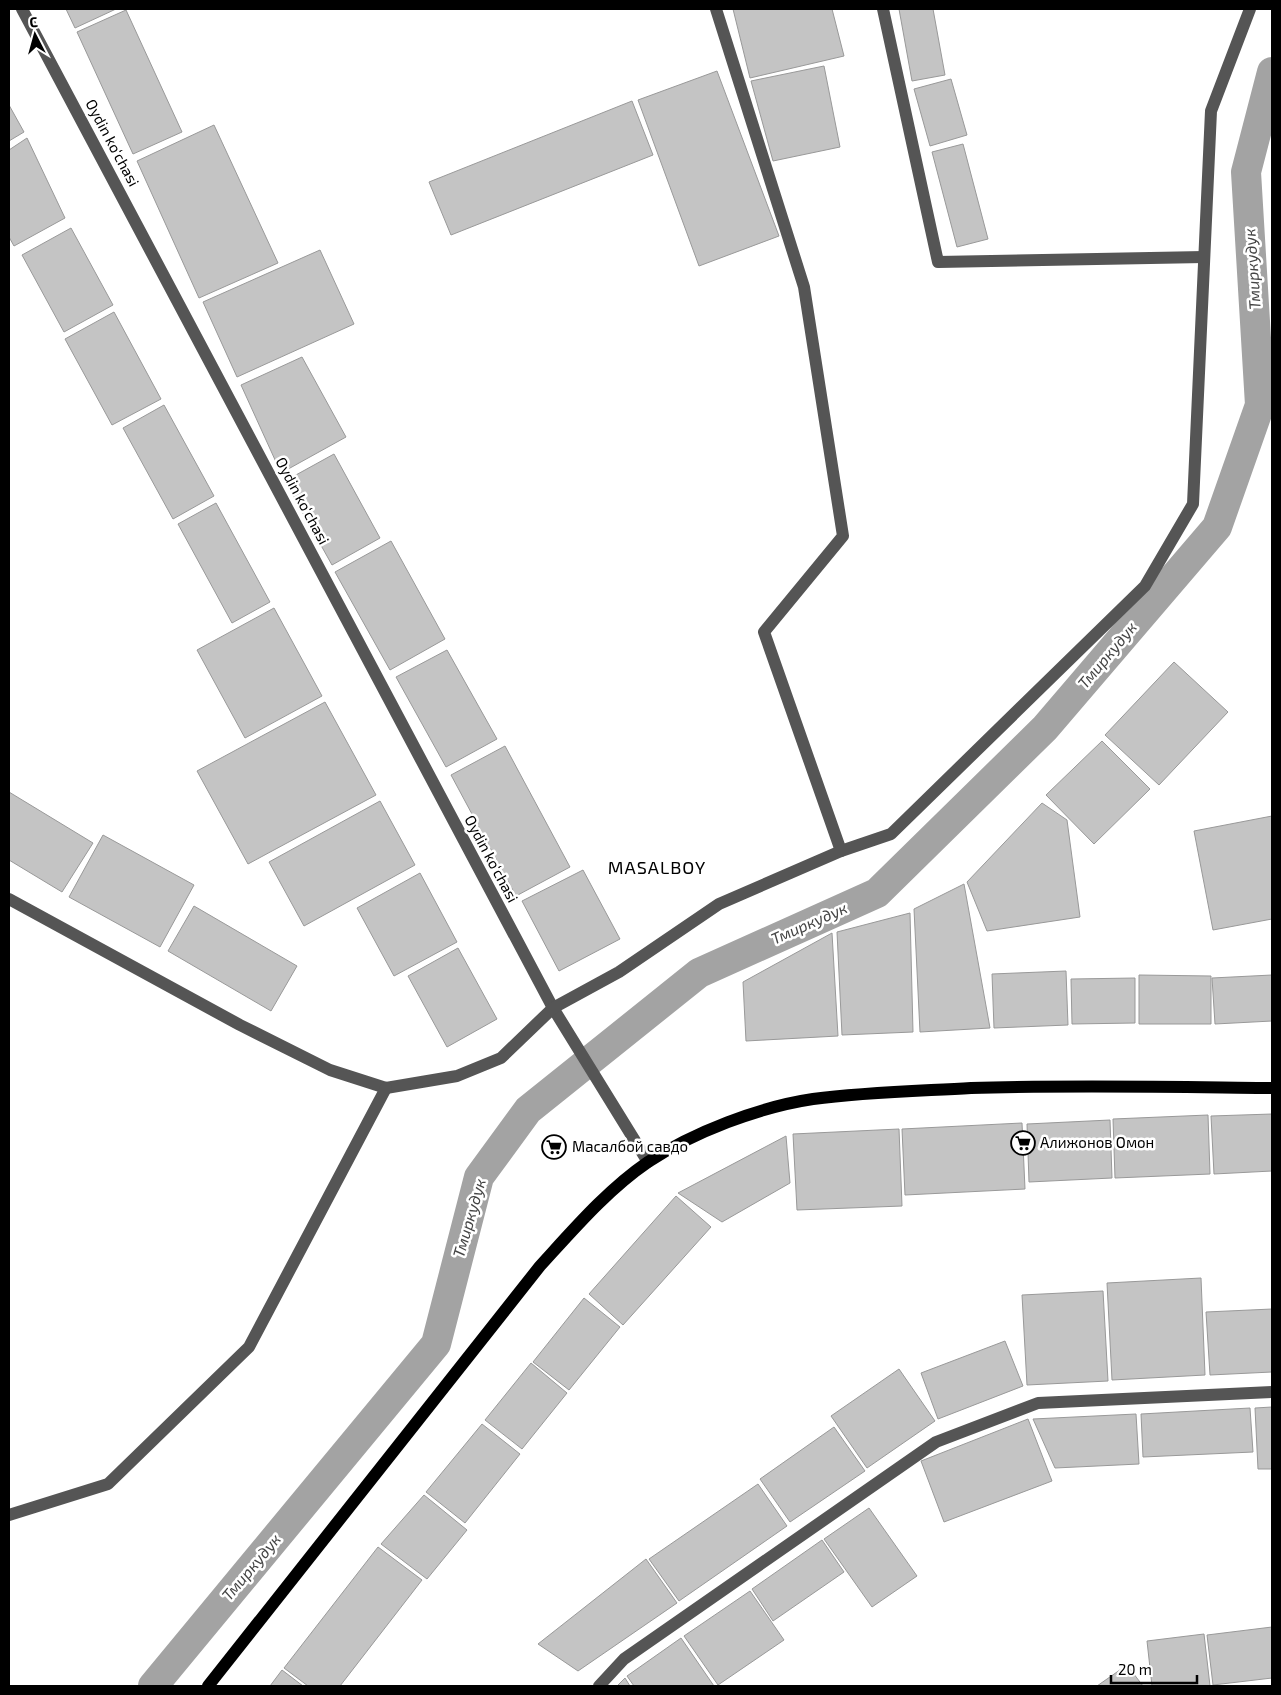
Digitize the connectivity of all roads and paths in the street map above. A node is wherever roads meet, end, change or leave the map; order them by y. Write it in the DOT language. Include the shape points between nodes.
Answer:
graph roads {
  1 [pos="22,9"];
  2 [pos="716,9"];
  3 [pos="883,9"];
  4 [pos="1250,9"];
  5 [pos="1204,257"];
  6 [pos="841,851"];
  7 [pos="9,899"];
  8 [pos="553,1008"];
  9 [pos="386,1088"];
  10 [pos="1272,1088"];
  11 [pos="648,1162"];
  12 [pos="1272,1392"];
  13 [pos="9,1515"];
  14 [pos="208,1686"];
  15 [pos="599,1686"];
  1 -- 8 [label="street, Oydin ko‘chasi"];
  2 -- 6 [label="street" via="804,287 843,536 764,632"];
  3 -- 5 [label="street" via="938,262"];
  4 -- 5 [label="street" via="1211,111"];
  5 -- 6 [label="street" via="1192,504 1145,586 891,834"];
  6 -- 8 [label="street" via="719,904 620,972"];
  7 -- 9 [label="street" via="240,1025 330,1070"];
  8 -- 9 [label="street" via="501,1058 456,1076"];
  8 -- 11 [label="street, Oydin ko‘chasi"];
  9 -- 13 [label="street" via="249,1347 108,1484"];
  10 -- 11 [label="main road" via="1037,1086 813,1099 740,1118 692,1138"];
  11 -- 14 [label="main road" via="616,1187 540,1266"];
  12 -- 15 [label="street" via="1038,1404 936,1442 624,1658"];
}
